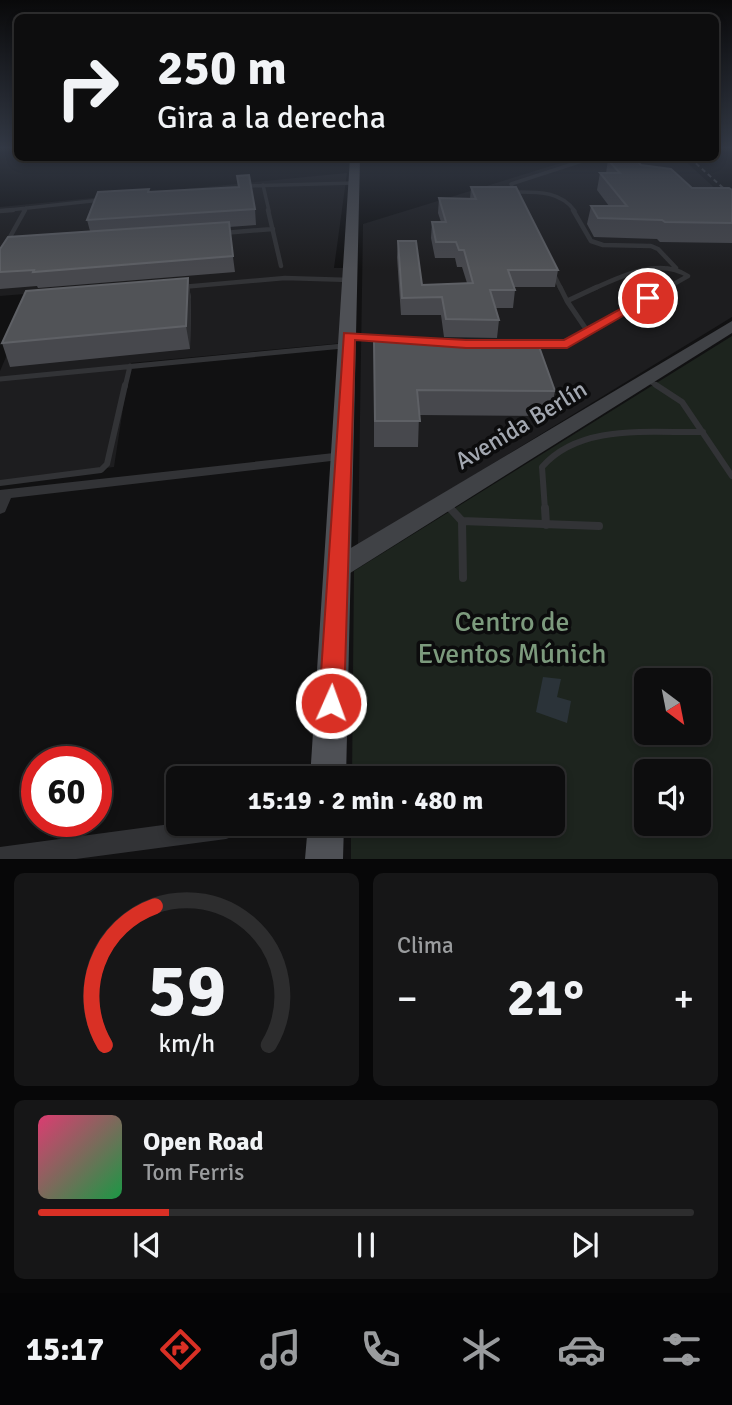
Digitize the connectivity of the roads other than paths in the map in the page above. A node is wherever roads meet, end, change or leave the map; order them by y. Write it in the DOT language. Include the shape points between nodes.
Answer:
graph roads {
  1 [pos="264,189"];
  2 [pos="354,189"];
  3 [pos="513,189"];
  4 [pos="515,192"];
  5 [pos="106,200"];
  6 [pos="520,205"];
  7 [pos="26,208"];
  8 [pos="0,211"];
  9 [pos="273,229"];
  10 [pos="220,233"];
  11 [pos="18,247"];
  12 [pos="4,248"];
  13 [pos="0,255"];
  14 [pos="550,265"];
  15 [pos="281,266"];
  16 [pos="676,268"];
  17 [pos="350,280"];
  18 [pos="176,287"];
  19 [pos="567,301"];
  20 [pos="732,327"];
  21 [pos="588,332"];
  22 [pos="348,341"];
  23 [pos="424,341"];
  24 [pos="531,345"];
  25 [pos="130,366"];
  26 [pos="0,379"];
  27 [pos="646,379"];
  28 [pos="702,432"];
  29 [pos="343,457"];
  30 [pos="732,476"];
  31 [pos="2,491"];
  32 [pos="445,502"];
  33 [pos="0,509"];
  34 [pos="462,521"];
  35 [pos="546,525"];
  36 [pos="599,526"];
  37 [pos="338,568"];
  38 [pos="463,579"];
  39 [pos="329,766"];
  40 [pos="166,836"];
  41 [pos="325,836"];
  42 [pos="0,858"];
  43 [pos="324,859"];
  1 -- 9 [label="lane"];
  2 -- 17 [label="main road"];
  3 -- 4 [label="lane"];
  4 -- 6 [label="lane"];
  4 -- 16 [label="lane" via="560,195 591,241 651,246"];
  5 -- 7 [label="lane"];
  7 -- 8 [label="lane"];
  7 -- 12 [label="lane"];
  9 -- 10 [label="lane"];
  9 -- 15 [label="lane"];
  11 -- 12 [label="lane"];
  12 -- 13 [label="lane"];
  14 -- 19 [label="lane"];
  16 -- 19 [label="lane" via="630,272"];
  16 -- 21 [label="lane" via="688,276"];
  17 -- 18 [label="lane" via="285,278"];
  17 -- 22 [label="main road"];
  19 -- 21 [label="lane"];
  20 -- 27 [label="street, Avenida Berlín"];
  21 -- 24 [label="lane" via="567,344"];
  22 -- 23 [label="lane"];
  22 -- 25 [label="lane"];
  22 -- 29 [label="main road"];
  25 -- 26 [label="lane"];
  25 -- 31 [label="lane" via="102,470"];
  27 -- 28 [label="lane" via="682,402"];
  27 -- 32 [label="street, Avenida Berlín"];
  28 -- 30 [label="lane"];
  28 -- 35 [label="lane" via="598,437 557,450 542,467"];
  29 -- 31 [label="street"];
  29 -- 37 [label="main road"];
  31 -- 33 [label="street"];
  32 -- 34 [label="lane"];
  32 -- 37 [label="street, Avenida Berlín"];
  34 -- 35 [label="lane"];
  34 -- 38 [label="lane"];
  35 -- 36 [label="lane"];
  37 -- 39 [label="main road"];
  40 -- 42 [label="street"];
  41 -- 43 [label="main road"];
}
